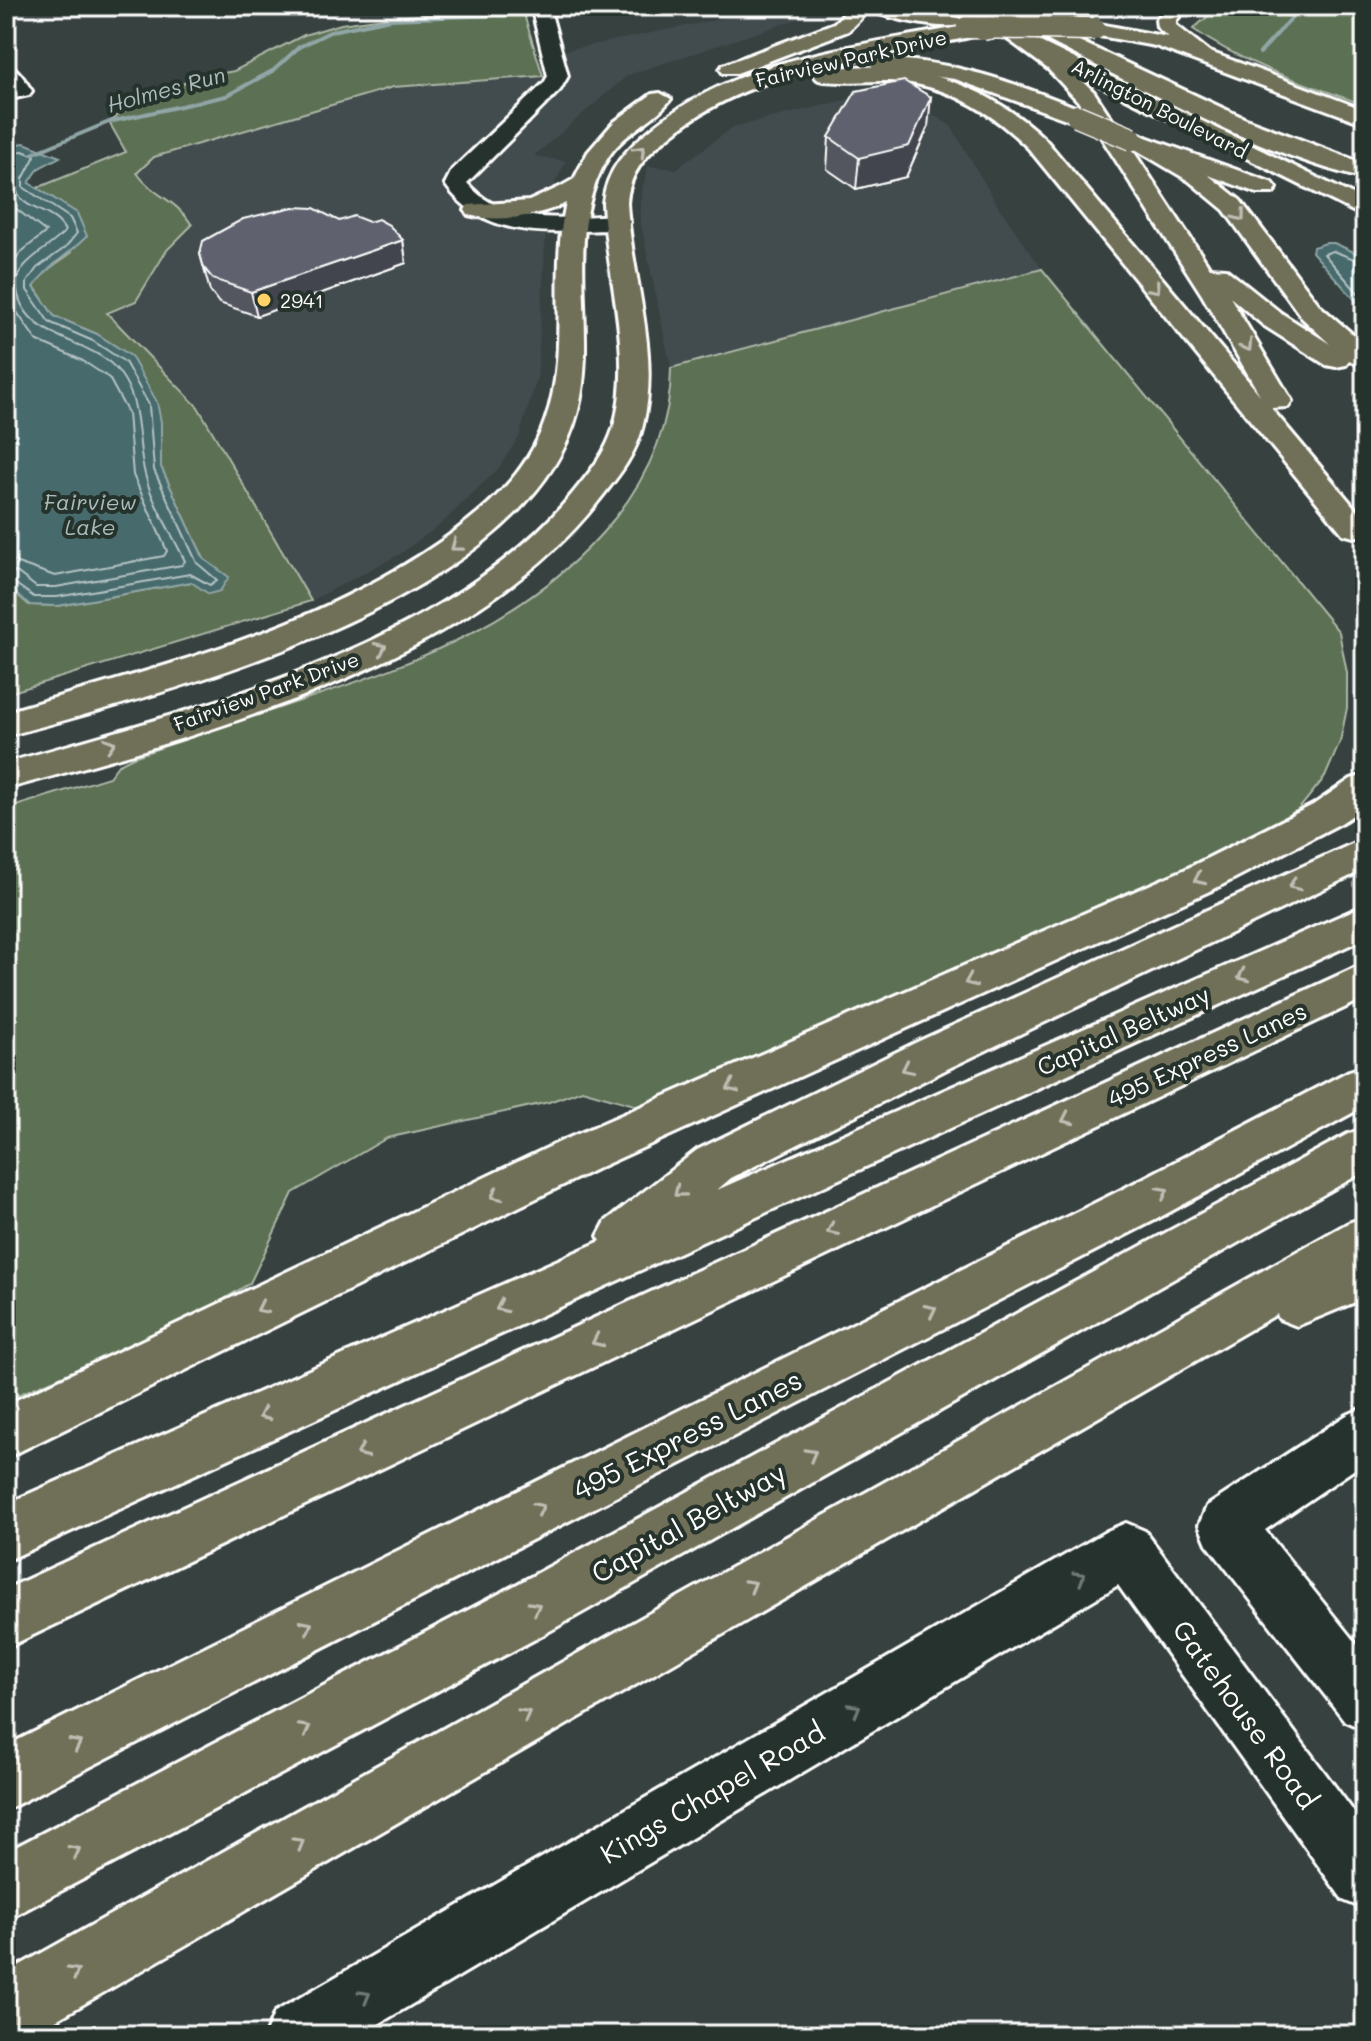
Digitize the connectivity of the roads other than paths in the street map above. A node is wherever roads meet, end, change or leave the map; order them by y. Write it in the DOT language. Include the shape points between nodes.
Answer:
graph roads {
  1 [pos="855,6"];
  2 [pos="872,6"];
  3 [pos="1026,6"];
  4 [pos="1039,6"];
  5 [pos="1095,6"];
  6 [pos="1178,6"];
  7 [pos="537,7"];
  8 [pos="982,26"];
  9 [pos="1227,65"];
  10 [pos="730,69"];
  11 [pos="6,70"];
  12 [pos="824,75"];
  13 [pos="994,82"];
  14 [pos="6,94"];
  15 [pos="1185,100"];
  16 [pos="1365,118"];
  17 [pos="679,119"];
  18 [pos="1132,139"];
  19 [pos="1037,144"];
  20 [pos="1365,155"];
  21 [pos="1365,172"];
  22 [pos="582,184"];
  23 [pos="1365,188"];
  24 [pos="477,210"];
  25 [pos="1365,210"];
  26 [pos="618,222"];
  27 [pos="573,223"];
  28 [pos="1365,227"];
  29 [pos="1175,233"];
  30 [pos="1365,360"];
  31 [pos="1365,373"];
  32 [pos="1360,536"];
  33 [pos="6,724"];
  34 [pos="6,776"];
  35 [pos="1365,788"];
  36 [pos="1365,852"];
  37 [pos="1365,920"];
  38 [pos="1365,979"];
  39 [pos="1365,1084"];
  40 [pos="1365,1148"];
  41 [pos="1365,1238"];
  42 [pos="580,1271"];
  43 [pos="1365,1275"];
  44 [pos="1124,1373"];
  45 [pos="6,1432"];
  46 [pos="1365,1432"];
  47 [pos="6,1533"];
  48 [pos="1126,1550"];
  49 [pos="6,1619"];
  50 [pos="1365,1701"];
  51 [pos="6,1779"];
  52 [pos="1365,1878"];
  53 [pos="6,1887"];
  54 [pos="6,2011"];
  55 [pos="298,2035"];
  1 -- 10 [label="main road" via="848,22 833,31"];
  2 -- 8 [label="main road"];
  3 -- 20 [label="main road" via="1258,117"];
  4 -- 8 [label="main road, bridge"];
  4 -- 8 [label="main road, Fairview Park Drive"];
  5 -- 8 [label="main road, Fairview Park Drive, bridge"];
  6 -- 9 [label="main road" via="1166,20 1172,34"];
  7 -- 24 [label="street" via="558,76 460,175 456,184"];
  8 -- 9 [label="main road, bridge" via="1094,29 1160,41"];
  8 -- 10 [label="main road, Fairview Park Drive" via="895,34"];
  8 -- 13 [label="main road"];
  8 -- 15 [label="main road, Arlington Boulevard"];
  8 -- 17 [label="main road, Fairview Park Drive" via="777,72 728,89"];
  8 -- 25 [label="main road, Arlington Boulevard"];
  8 -- 29 [label="main road" via="1055,65 1086,97"];
  9 -- 16 [label="main road"];
  10 -- 22 [label="main road, Fairview Park Drive" via="637,114 605,141"];
  11 -- 14 [label="street" via="22,91"];
  12 -- 13 [label="main road" via="874,65 911,65"];
  12 -- 17 [label="main road" via="763,89"];
  12 -- 19 [label="main road" via="898,75 944,84 997,109"];
  13 -- 18 [label="main road, bridge"];
  13 -- 19 [label="main road"];
  15 -- 21 [label="main road"];
  15 -- 23 [label="main road, Arlington Boulevard"];
  26 -- 17 [label="main road, Fairview Park Drive, one-way" via="616,190 621,175 648,143"];
  18 -- 28 [label="main road"];
  18 -- 30 [label="main road, one-way" via="1219,191 1311,312"];
  19 -- 32 [label="main road, one-way"];
  22 -- 24 [label="main road" via="559,200 531,209"];
  22 -- 27 [label="main road, Fairview Park Drive"];
  24 -- 27 [label="street" via="513,222"];
  26 -- 27 [label="street"];
  34 -- 26 [label="main road, Fairview Park Drive, one-way" via="326,673 443,616 541,546 612,464 632,413 636,363"];
  27 -- 33 [label="main road, Fairview Park Drive, one-way" via="566,396 546,452 516,497 427,567 327,619 248,650"];
  29 -- 31 [label="main road" via="1239,295 1300,339"];
  29 -- 32 [label="main road, one-way"];
  35 -- 45 [label="main road, one-way" via="1327,814 1200,879 581,1154"];
  36 -- 42 [label="main road, one-way" via="714,1164"];
  37 -- 42 [label="main road, Capital Beltway, one-way"];
  38 -- 49 [label="main road, 495 Express Lanes, one-way"];
  51 -- 39 [label="main road, 495 Express Lanes, one-way" via="1136,1206"];
  53 -- 40 [label="main road, Capital Beltway, one-way" via="518,1616"];
  41 -- 44 [label="main road"];
  42 -- 47 [label="main road, Capital Beltway, one-way"];
  43 -- 44 [label="main road"];
  54 -- 44 [label="main road, one-way"];
  46 -- 50 [label="street" via="1226,1525"];
  48 -- 52 [label="street, Gatehouse Road"];
  55 -- 48 [label="street, Kings Chapel Road, one-way"];
}
